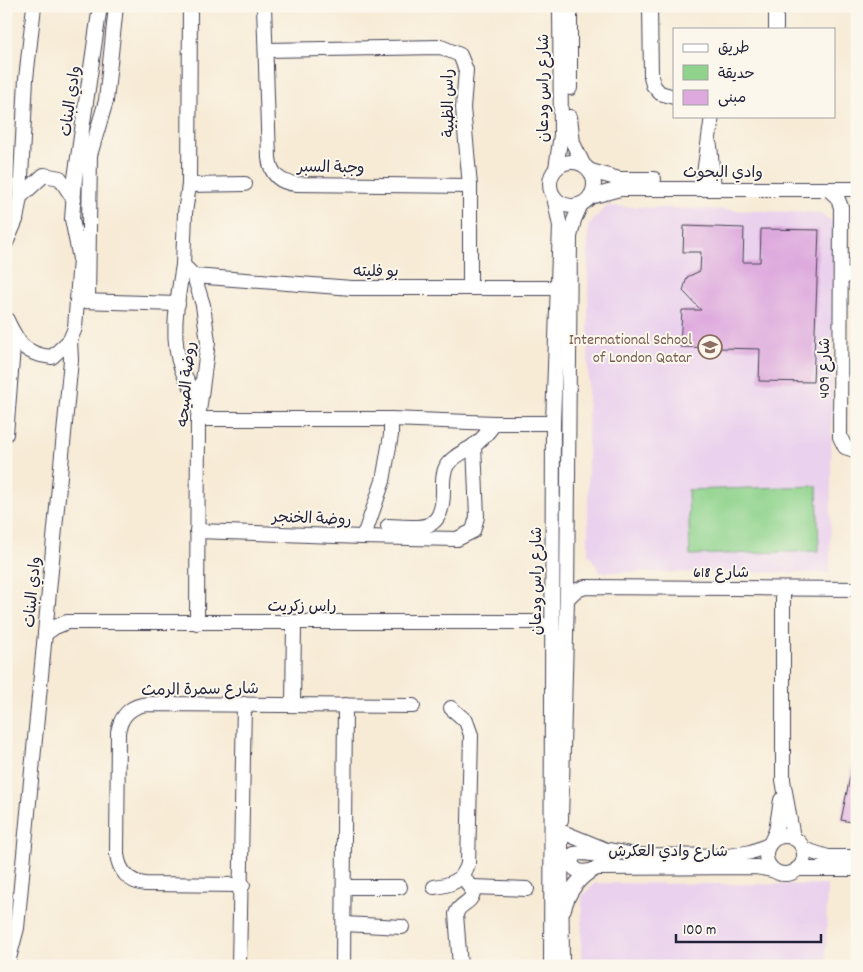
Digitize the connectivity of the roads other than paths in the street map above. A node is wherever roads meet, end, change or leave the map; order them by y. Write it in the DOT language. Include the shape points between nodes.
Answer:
graph roads {
  1 [pos="34,6"];
  2 [pos="100,6"];
  3 [pos="108,6"];
  4 [pos="116,6"];
  5 [pos="190,6"];
  6 [pos="264,6"];
  7 [pos="560,6"];
  8 [pos="570,6"];
  9 [pos="650,6"];
  10 [pos="776,6"];
  11 [pos="776,28"];
  12 [pos="96,29"];
  13 [pos="266,50"];
  14 [pos="673,97"];
  15 [pos="712,118"];
  16 [pos="556,168"];
  17 [pos="587,168"];
  18 [pos="708,183"];
  19 [pos="245,184"];
  20 [pos="189,186"];
  21 [pos="470,186"];
  22 [pos="855,186"];
  23 [pos="828,189"];
  24 [pos="20,197"];
  25 [pos="554,197"];
  26 [pos="74,200"];
  27 [pos="586,201"];
  28 [pos="841,207"];
  29 [pos="6,243"];
  30 [pos="183,265"];
  31 [pos="857,275"];
  32 [pos="194,276"];
  33 [pos="841,276"];
  34 [pos="470,286"];
  35 [pos="558,288"];
  36 [pos="84,301"];
  37 [pos="178,304"];
  38 [pos="6,318"];
  39 [pos="14,335"];
  40 [pos="70,340"];
  41 [pos="199,400"];
  42 [pos="198,419"];
  43 [pos="392,419"];
  44 [pos="496,422"];
  45 [pos="553,423"];
  46 [pos="6,434"];
  47 [pos="474,445"];
  48 [pos="857,450"];
  49 [pos="388,526"];
  50 [pos="197,531"];
  51 [pos="362,536"];
  52 [pos="567,576"];
  53 [pos="585,587"];
  54 [pos="782,588"];
  55 [pos="857,589"];
  56 [pos="567,599"];
  57 [pos="48,608"];
  58 [pos="553,609"];
  59 [pos="66,622"];
  60 [pos="538,622"];
  61 [pos="197,623"];
  62 [pos="294,623"];
  63 [pos="553,633"];
  64 [pos="45,634"];
  65 [pos="244,704"];
  66 [pos="293,704"];
  67 [pos="345,705"];
  68 [pos="413,706"];
  69 [pos="451,708"];
  70 [pos="783,780"];
  71 [pos="560,831"];
  72 [pos="793,838"];
  73 [pos="770,843"];
  74 [pos="803,849"];
  75 [pos="635,855"];
  76 [pos="857,858"];
  77 [pos="797,869"];
  78 [pos="857,869"];
  79 [pos="772,870"];
  80 [pos="590,871"];
  81 [pos="463,875"];
  82 [pos="242,885"];
  83 [pos="344,887"];
  84 [pos="400,887"];
  85 [pos="434,887"];
  86 [pos="471,887"];
  87 [pos="527,889"];
  88 [pos="562,917"];
  89 [pos="344,924"];
  90 [pos="402,927"];
  91 [pos="7,966"];
  92 [pos="239,966"];
  93 [pos="343,966"];
  94 [pos="460,966"];
  95 [pos="550,966"];
  96 [pos="562,966"];
  1 -- 24 [label="street" via="26,80"];
  2 -- 12 [label="street, وادي البنات"];
  3 -- 12 [label="street"];
  4 -- 36 [label="street" via="106,101 90,155"];
  5 -- 20 [label="street"];
  6 -- 13 [label="street, وجبة السبر"];
  7 -- 16 [label="street, شارع راس ودعان" via="561,136"];
  8 -- 17 [label="street, شارع راس ودعان" via="570,127 573,143"];
  9 -- 14 [label="street" via="652,81 660,93"];
  10 -- 11 [label="street"];
  12 -- 26 [label="street, وادي البنات"];
  13 -- 21 [label="street, وجبة السبر" via="268,158 272,173 277,178 290,184"];
  13 -- 21 [label="street, راس الظبية" via="441,47 456,52 464,59 466,70 463,123"];
  15 -- 18 [label="street"];
  16 -- 17 [label="street" via="569,161"];
  16 -- 25 [label="street" via="550,180"];
  17 -- 18 [label="street, وادي البحوث" via="619,179"];
  17 -- 27 [label="street" via="595,182"];
  18 -- 22 [label="street, وادي البحوث"];
  18 -- 23 [label="street, وادي البحوث"];
  18 -- 27 [label="street, وادي البحوث" via="620,189"];
  19 -- 20 [label="street"];
  20 -- 30 [label="street"];
  21 -- 34 [label="street, راس الظبية"];
  22 -- 23 [label="street, وادي البحوث"];
  22 -- 28 [label="street"];
  23 -- 28 [label="street" via="837,196"];
  24 -- 26 [label="street" via="44,176 60,178"];
  24 -- 29 [label="street" via="16,220"];
  25 -- 27 [label="street" via="567,206"];
  25 -- 35 [label="street, شارع راس ودعان" via="560,226"];
  26 -- 36 [label="street, وادي البنات" via="72,219"];
  27 -- 52 [label="street, شارع راس ودعان" via="574,220 570,237"];
  28 -- 33 [label="street, شارع 409"];
  30 -- 32 [label="street, روضة الصيحه"];
  30 -- 37 [label="street"];
  31 -- 33 [label="street"];
  32 -- 34 [label="street, بو فليته" via="352,288"];
  32 -- 41 [label="street, روضة الصيحه" via="203,305 208,342"];
  33 -- 48 [label="street, شارع 409" via="840,437 845,447"];
  34 -- 35 [label="street, بو فليته"];
  35 -- 45 [label="street, شارع راس ودعان"];
  36 -- 37 [label="street"];
  36 -- 40 [label="street"];
  37 -- 41 [label="street" via="177,343 181,369"];
  38 -- 39 [label="street"];
  39 -- 40 [label="street" via="25,349 52,357"];
  39 -- 46 [label="street"];
  40 -- 57 [label="street, وادي البنات" via="71,360"];
  41 -- 42 [label="street, روضة الصيحه"];
  42 -- 43 [label="street"];
  42 -- 50 [label="street, روضة الصيحه"];
  43 -- 44 [label="street"];
  43 -- 51 [label="street, روضة الخنجر" via="383,481"];
  44 -- 45 [label="street"];
  44 -- 47 [label="street"];
  45 -- 58 [label="street, شارع راس ودعان"];
  47 -- 49 [label="street" via="447,466 442,511 435,522 424,527"];
  47 -- 51 [label="street" via="477,516 473,531 458,539"];
  50 -- 51 [label="street, روضة الخنجر"];
  50 -- 61 [label="street, روضة الصيحه"];
  52 -- 53 [label="street"];
  52 -- 56 [label="street, شارع راس ودعان"];
  53 -- 54 [label="street, شارع 618"];
  53 -- 56 [label="street"];
  54 -- 55 [label="street, شارع 618"];
  54 -- 70 [label="street"];
  56 -- 71 [label="street, شارع راس ودعان"];
  57 -- 59 [label="street"];
  57 -- 64 [label="street, وادي البنات"];
  58 -- 60 [label="street"];
  58 -- 63 [label="street, شارع راس ودعان"];
  59 -- 61 [label="street, راس زكريت"];
  59 -- 64 [label="street"];
  60 -- 62 [label="street, راس زكريت"];
  60 -- 63 [label="street"];
  61 -- 62 [label="street, راس زكريت"];
  62 -- 66 [label="street"];
  63 -- 95 [label="street, شارع راس ودعان"];
  64 -- 91 [label="street, وادي البنات" via="17,928"];
  65 -- 66 [label="street, شارع سمرة الرمث"];
  65 -- 82 [label="street"];
  65 -- 82 [label="street, شارع سمرة الرمث" via="141,704 127,711 118,732 117,854 122,871 140,884"];
  66 -- 67 [label="street, شارع سمرة الرمث"];
  67 -- 68 [label="street, شارع سمرة الرمث"];
  67 -- 83 [label="street"];
  69 -- 81 [label="street" via="466,721 471,735 468,864"];
  70 -- 72 [label="street"];
  70 -- 73 [label="street" via="778,820"];
  71 -- 75 [label="street, شارع وادي العكرش" via="604,849"];
  71 -- 88 [label="street, شارع راس ودعان"];
  72 -- 73 [label="street" via="783,836"];
  72 -- 74 [label="street"];
  73 -- 75 [label="street, شارع وادي العكرش" via="751,852 729,856"];
  73 -- 79 [label="street" via="766,855"];
  74 -- 76 [label="street" via="828,857"];
  74 -- 77 [label="street" via="803,860"];
  75 -- 80 [label="street" via="600,857 580,852 574,854 571,863 574,868"];
  77 -- 78 [label="street"];
  77 -- 79 [label="street" via="788,874"];
  79 -- 80 [label="street, شارع وادي العكرش" via="756,867 608,867"];
  80 -- 88 [label="street, شارع وادي العكرش" via="570,892"];
  81 -- 85 [label="street" via="451,884"];
  81 -- 86 [label="street"];
  82 -- 92 [label="street"];
  83 -- 84 [label="street"];
  83 -- 89 [label="street"];
  86 -- 87 [label="street"];
  86 -- 94 [label="street" via="472,897 456,914"];
  88 -- 96 [label="street, شارع راس ودعان"];
  89 -- 90 [label="street"];
  89 -- 93 [label="street"];
}
